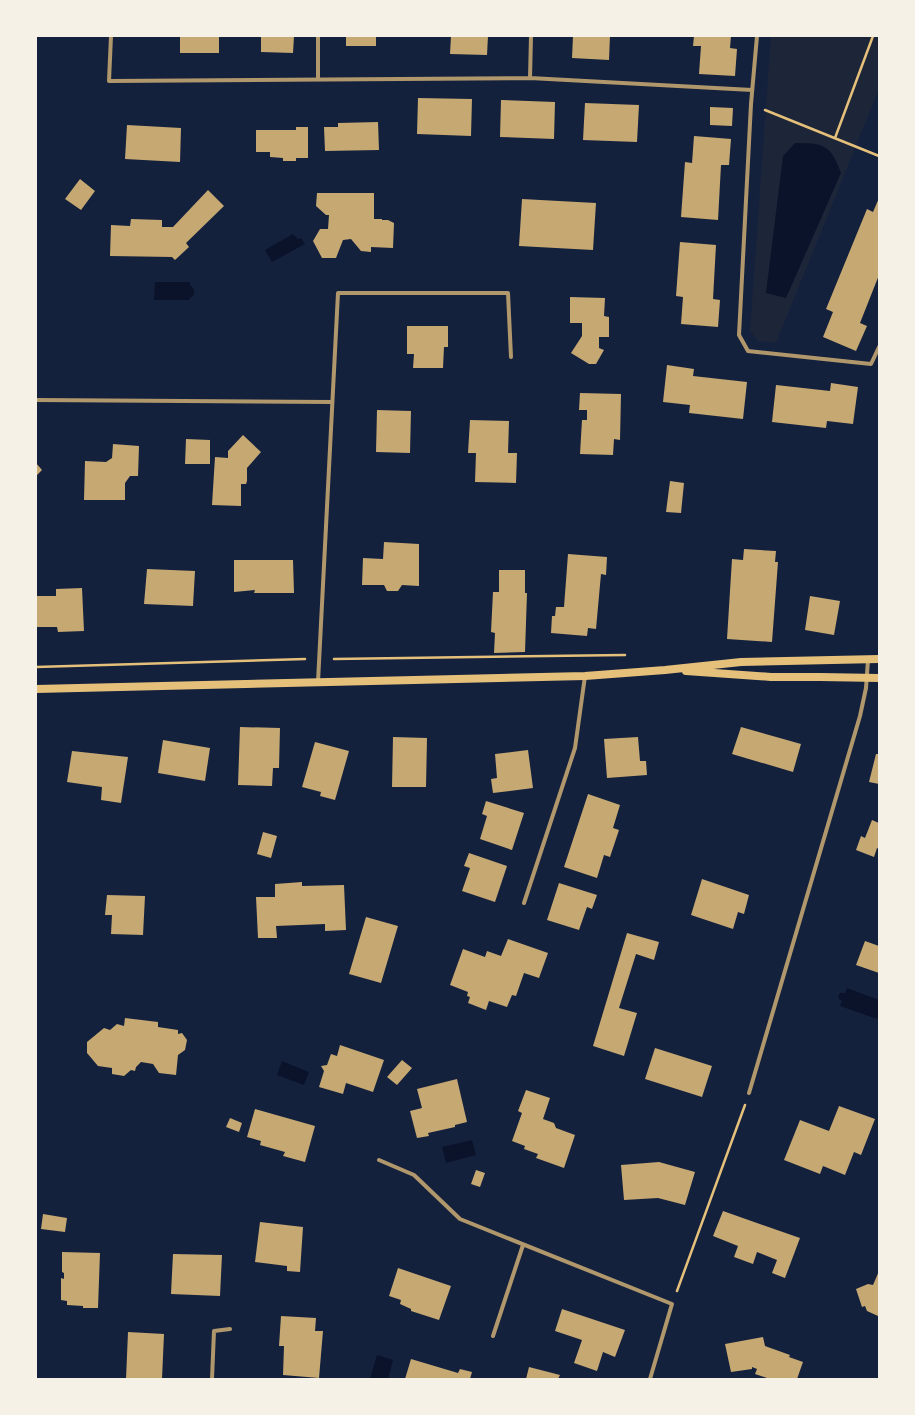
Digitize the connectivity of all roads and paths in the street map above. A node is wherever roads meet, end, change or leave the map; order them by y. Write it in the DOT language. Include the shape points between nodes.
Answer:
graph roads {
  1 [pos="111,36"];
  2 [pos="318,36"];
  3 [pos="531,36"];
  4 [pos="757,36"];
  5 [pos="873,36"];
  6 [pos="530,78"];
  7 [pos="318,79"];
  8 [pos="752,90"];
  9 [pos="750,104"];
  10 [pos="835,138"];
  11 [pos="879,156"];
  12 [pos="879,347"];
  13 [pos="511,357"];
  14 [pos="36,400"];
  15 [pos="332,402"];
  16 [pos="626,654"];
  17 [pos="868,658"];
  18 [pos="319,659"];
  19 [pos="879,659"];
  20 [pos="36,667"];
  21 [pos="665,670"];
  22 [pos="585,676"];
  23 [pos="867,678"];
  24 [pos="879,678"];
  25 [pos="318,682"];
  26 [pos="36,689"];
  27 [pos="524,903"];
  28 [pos="749,1092"];
  29 [pos="379,1160"];
  30 [pos="523,1245"];
  31 [pos="672,1304"];
  32 [pos="230,1329"];
  33 [pos="493,1336"];
  34 [pos="212,1379"];
  35 [pos="650,1379"];
  1 -- 7 [label="street" via="109,82"];
  2 -- 7 [label="street"];
  3 -- 6 [label="street"];
  4 -- 8 [label="street"];
  5 -- 10 [label="path"];
  6 -- 7 [label="street"];
  6 -- 8 [label="street"];
  8 -- 9 [label="street"];
  9 -- 10 [label="path"];
  9 -- 12 [label="street" via="738,335 748,351 871,364"];
  10 -- 11 [label="path"];
  13 -- 15 [label="street" via="508,293 338,293"];
  14 -- 15 [label="street"];
  15 -- 18 [label="street"];
  16 -- 18 [label="path"];
  17 -- 19 [label="main road"];
  17 -- 21 [label="main road" via="741,662"];
  17 -- 23 [label="street"];
  18 -- 20 [label="path"];
  18 -- 25 [label="street"];
  21 -- 22 [label="main road"];
  21 -- 23 [label="main road" via="771,677"];
  22 -- 25 [label="main road"];
  22 -- 27 [label="street" via="575,748"];
  23 -- 24 [label="main road"];
  23 -- 28 [label="street" via="860,716"];
  25 -- 26 [label="main road"];
  28 -- 31 [label="path"];
  29 -- 30 [label="street" via="414,1175 460,1219"];
  30 -- 31 [label="street"];
  30 -- 33 [label="street"];
  31 -- 35 [label="street"];
  32 -- 34 [label="street" via="214,1331"];
}
